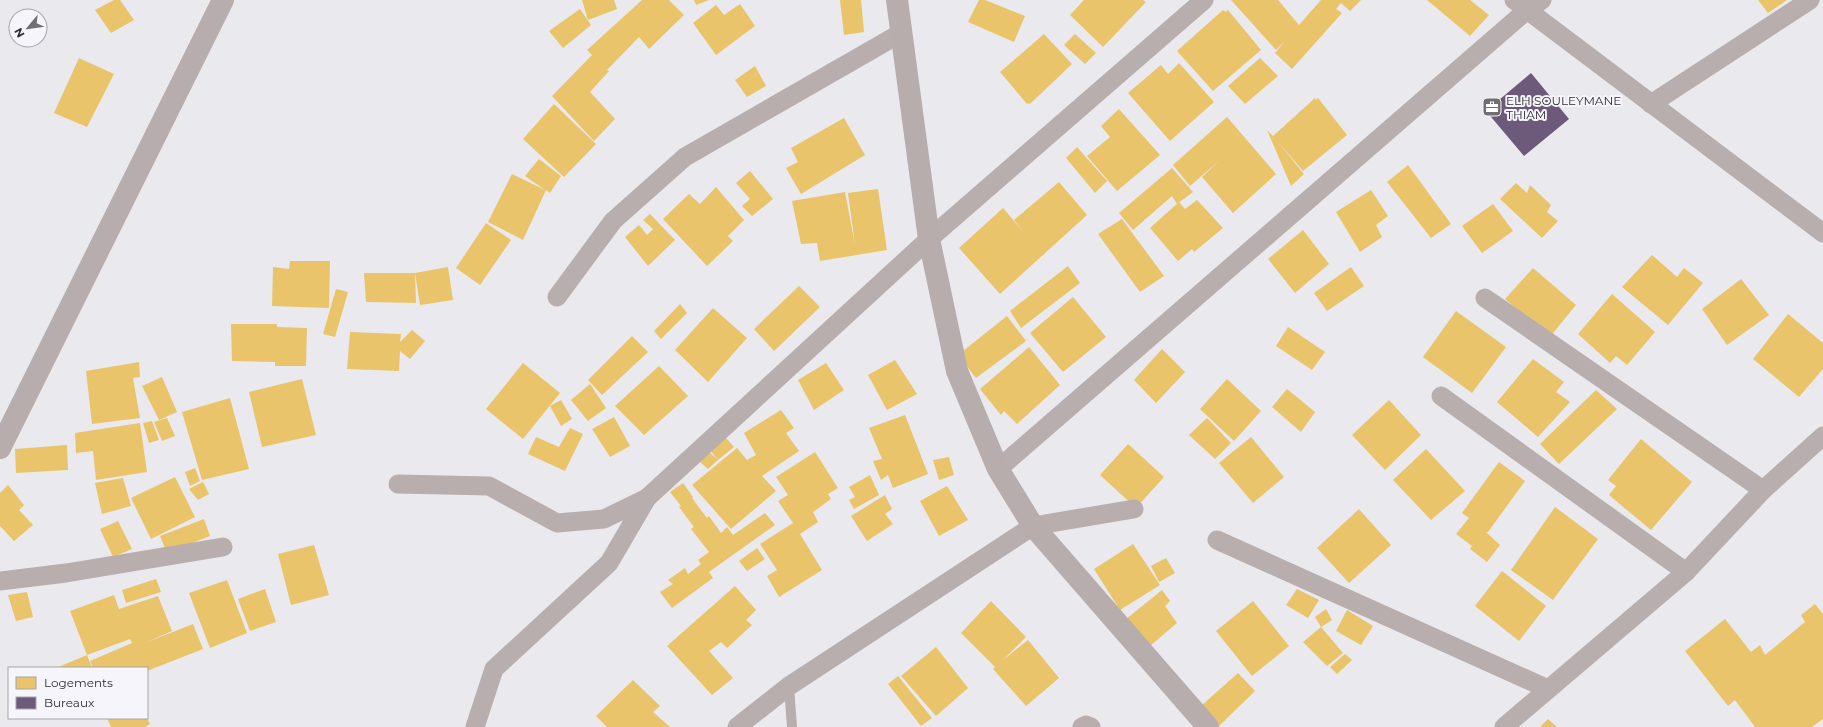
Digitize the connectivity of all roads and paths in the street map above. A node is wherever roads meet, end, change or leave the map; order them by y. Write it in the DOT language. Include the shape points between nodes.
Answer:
graph roads {
  1 [pos="222,0"];
  2 [pos="897,0"];
  3 [pos="1204,0"];
  4 [pos="1542,0"];
  5 [pos="1810,0"];
  6 [pos="1520,5"];
  7 [pos="901,33"];
  8 [pos="1651,104"];
  9 [pos="1819,225"];
  10 [pos="929,239"];
  11 [pos="557,297"];
  12 [pos="1485,298"];
  13 [pos="1441,396"];
  14 [pos="1823,436"];
  15 [pos="0,448"];
  16 [pos="998,469"];
  17 [pos="398,484"];
  18 [pos="1763,490"];
  19 [pos="647,498"];
  20 [pos="1134,509"];
  21 [pos="1033,526"];
  22 [pos="1217,540"];
  23 [pos="223,547"];
  24 [pos="1686,572"];
  25 [pos="0,581"];
  26 [pos="788,686"];
  27 [pos="1548,689"];
  28 [pos="475,727"];
  29 [pos="737,727"];
  30 [pos="792,727"];
  31 [pos="1082,727"];
  32 [pos="1091,727"];
  33 [pos="1208,727"];
  34 [pos="1504,727"];
  1 -- 15 [label="street"];
  2 -- 7 [label="street"];
  3 -- 10 [label="street"];
  4 -- 6 [label="street"];
  5 -- 8 [label="street"];
  6 -- 8 [label="street"];
  6 -- 16 [label="street"];
  7 -- 10 [label="street"];
  7 -- 11 [label="street" via="685,157 613,221"];
  8 -- 9 [label="street"];
  10 -- 16 [label="street" via="957,371"];
  10 -- 19 [label="street"];
  12 -- 18 [label="street"];
  13 -- 24 [label="street"];
  14 -- 18 [label="street"];
  16 -- 21 [label="street"];
  17 -- 19 [label="street" via="489,486 557,523 604,519"];
  18 -- 24 [label="street"];
  19 -- 28 [label="street" via="609,563 494,669"];
  20 -- 21 [label="street"];
  21 -- 26 [label="street"];
  21 -- 33 [label="street"];
  22 -- 27 [label="street"];
  23 -- 25 [label="street" via="66,573"];
  24 -- 27 [label="street"];
  26 -- 29 [label="street"];
  26 -- 30 [label="lane"];
  27 -- 34 [label="street"];
  31 -- 32 [label="street"];
}
